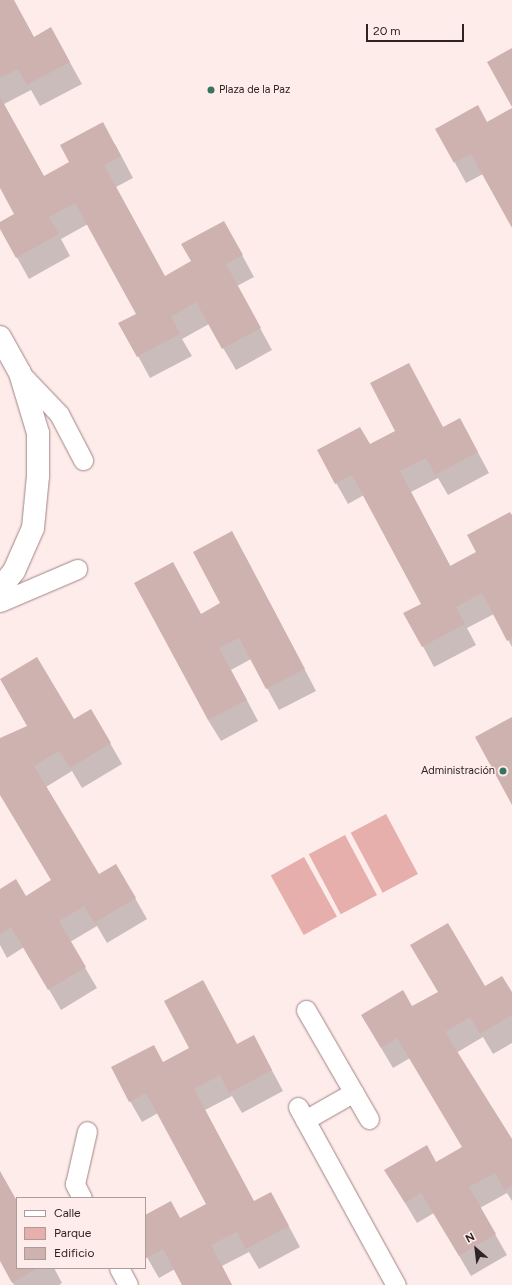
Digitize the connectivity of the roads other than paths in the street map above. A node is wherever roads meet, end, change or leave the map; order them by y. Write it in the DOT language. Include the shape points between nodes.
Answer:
graph roads {
  1 [pos="0,337"];
  2 [pos="20,374"];
  3 [pos="83,460"];
  4 [pos="77,569"];
  5 [pos="0,589"];
  6 [pos="0,602"];
  7 [pos="306,1010"];
  8 [pos="354,1092"];
  9 [pos="369,1119"];
  10 [pos="87,1131"];
  11 [pos="81,1197"];
  12 [pos="120,1269"];
  13 [pos="128,1285"];
  14 [pos="396,1285"];
  1 -- 2 [label="street"];
  2 -- 3 [label="lane" via="58,414"];
  2 -- 5 [label="street" via="38,433 38,476 33,528 14,571"];
  4 -- 6 [label="lane"];
  7 -- 8 [label="lane"];
  8 -- 9 [label="lane"];
  8 -- 14 [label="lane" via="302,1113"];
  10 -- 11 [label="lane" via="74,1184"];
  12 -- 13 [label="lane"];
}
